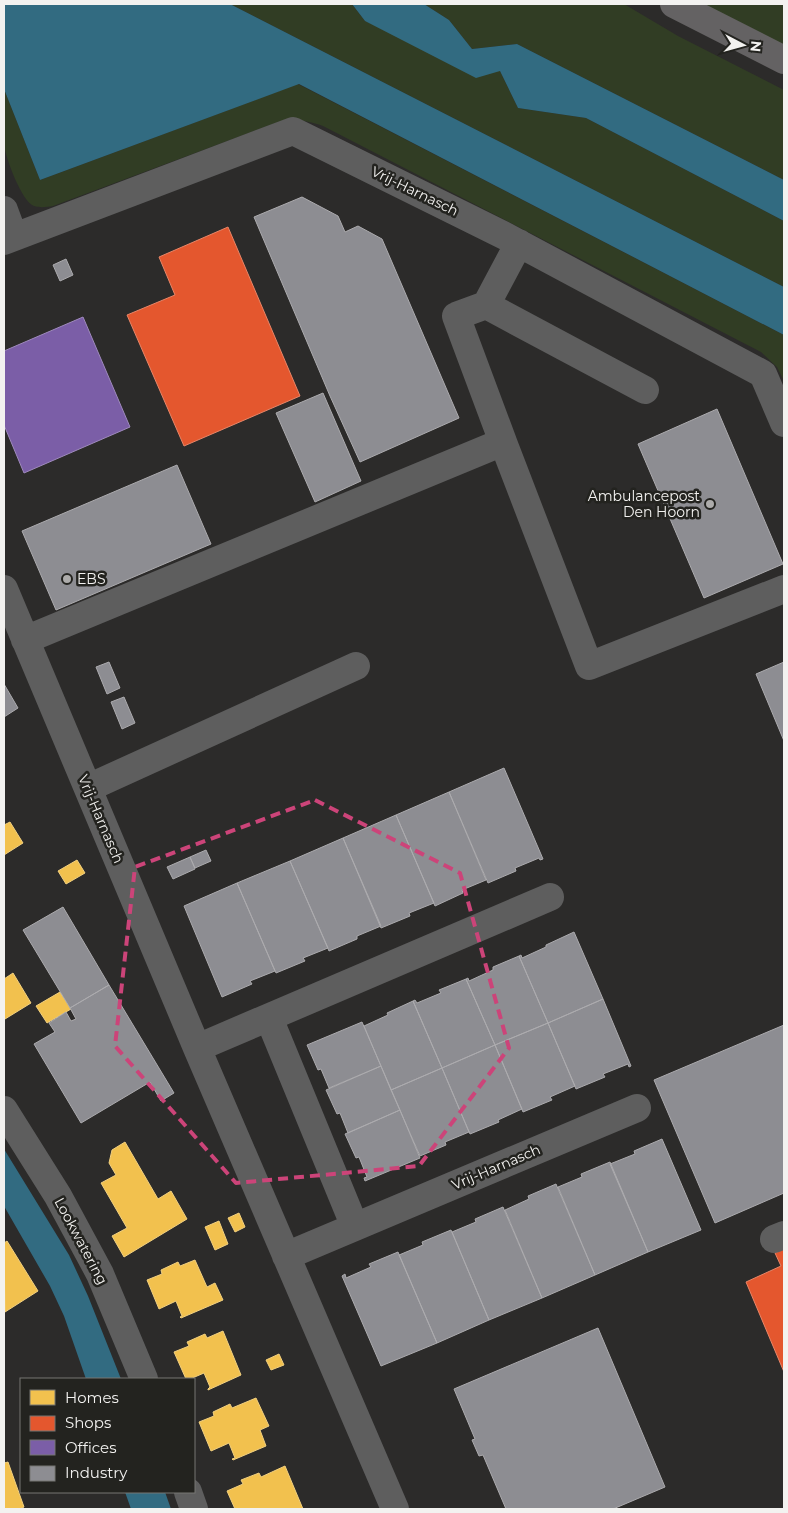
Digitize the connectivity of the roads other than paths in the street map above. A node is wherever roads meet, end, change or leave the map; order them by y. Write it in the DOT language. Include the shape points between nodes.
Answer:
graph roads {
  1 [pos="674,4"];
  2 [pos="784,60"];
  3 [pos="4,210"];
  4 [pos="9,239"];
  5 [pos="519,243"];
  6 [pos="486,305"];
  7 [pos="645,390"];
  8 [pos="784,423"];
  9 [pos="503,442"];
  10 [pos="4,589"];
  11 [pos="784,589"];
  12 [pos="26,640"];
  13 [pos="356,666"];
  14 [pos="88,788"];
  15 [pos="550,897"];
  16 [pos="269,1018"];
  17 [pos="197,1048"];
  18 [pos="637,1108"];
  19 [pos="4,1110"];
  20 [pos="355,1227"];
  21 [pos="286,1256"];
  22 [pos="144,1378"];
  23 [pos="188,1493"];
  24 [pos="194,1509"];
  25 [pos="395,1509"];
  1 -- 2 [label="highway"];
  3 -- 4 [label="street"];
  4 -- 5 [label="street, Vrij-Harnasch" via="293,130"];
  5 -- 6 [label="street"];
  5 -- 8 [label="street, Vrij-Harnasch" via="763,374"];
  6 -- 7 [label="street"];
  6 -- 9 [label="street" via="456,316"];
  9 -- 11 [label="street" via="589,666"];
  9 -- 12 [label="street"];
  10 -- 12 [label="street, Vrij-Harnasch"];
  12 -- 14 [label="street, Vrij-Harnasch"];
  13 -- 14 [label="street"];
  14 -- 17 [label="street, Vrij-Harnasch"];
  15 -- 16 [label="street"];
  16 -- 17 [label="street"];
  16 -- 20 [label="street"];
  17 -- 21 [label="street, Vrij-Harnasch"];
  18 -- 20 [label="street, Vrij-Harnasch"];
  19 -- 22 [label="street, Lookwatering" via="58,1196 100,1274"];
  20 -- 21 [label="street, Vrij-Harnasch"];
  21 -- 25 [label="street, Vrij-Harnasch"];
  23 -- 24 [label="street"];
}
